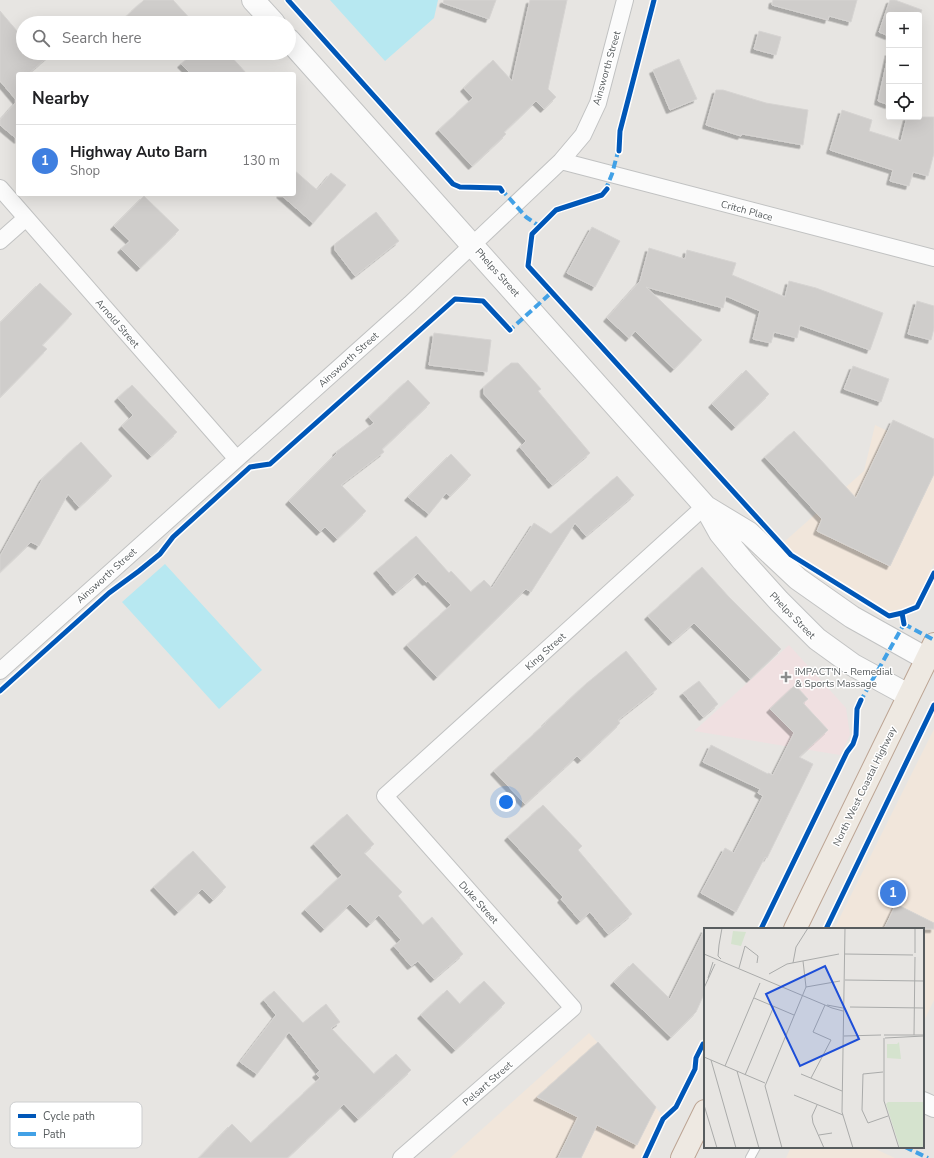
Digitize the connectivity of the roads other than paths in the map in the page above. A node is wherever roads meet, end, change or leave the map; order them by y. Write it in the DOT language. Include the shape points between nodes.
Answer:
graph roads {
  1 [pos="253,0"];
  2 [pos="625,0"];
  3 [pos="268,16"];
  4 [pos="296,48"];
  5 [pos="561,161"];
  6 [pos="0,188"];
  7 [pos="26,218"];
  8 [pos="0,241"];
  9 [pos="473,245"];
  10 [pos="934,258"];
  11 [pos="236,458"];
  12 [pos="705,506"];
  13 [pos="930,652"];
  14 [pos="0,671"];
  15 [pos="908,695"];
  16 [pos="385,796"];
  17 [pos="795,928"];
  18 [pos="573,1008"];
  19 [pos="924,1102"];
  20 [pos="934,1107"];
  21 [pos="704,1114"];
  22 [pos="755,1148"];
  23 [pos="401,1158"];
  24 [pos="682,1158"];
  25 [pos="750,1158"];
  1 -- 3 [label="main road"];
  2 -- 5 [label="street, Ainsworth Street" via="598,103 583,135"];
  4 -- 9 [label="main road, Phelps Street"];
  5 -- 9 [label="street, Ainsworth Street"];
  5 -- 10 [label="street, Critch Place"];
  6 -- 7 [label="street, Arnold Street"];
  7 -- 8 [label="street"];
  7 -- 11 [label="street, Arnold Street"];
  9 -- 11 [label="street, Ainsworth Street"];
  9 -- 12 [label="main road, Phelps Street"];
  11 -- 14 [label="street, Ainsworth Street"];
  12 -- 13 [label="main road, Phelps Street" via="748,533 798,579 852,617"];
  12 -- 15 [label="main road, Phelps Street" via="720,533 743,561 817,639 853,665"];
  12 -- 16 [label="street, King Street"];
  13 -- 15 [label="highway, North West Coastal Highway"];
  15 -- 17 [label="highway, North West Coastal Highway"];
  16 -- 18 [label="street, Duke Street"];
  18 -- 23 [label="street, Pelsart Street"];
  19 -- 20 [label="street"];
  21 -- 24 [label="highway"];
  22 -- 25 [label="lane"];
}
